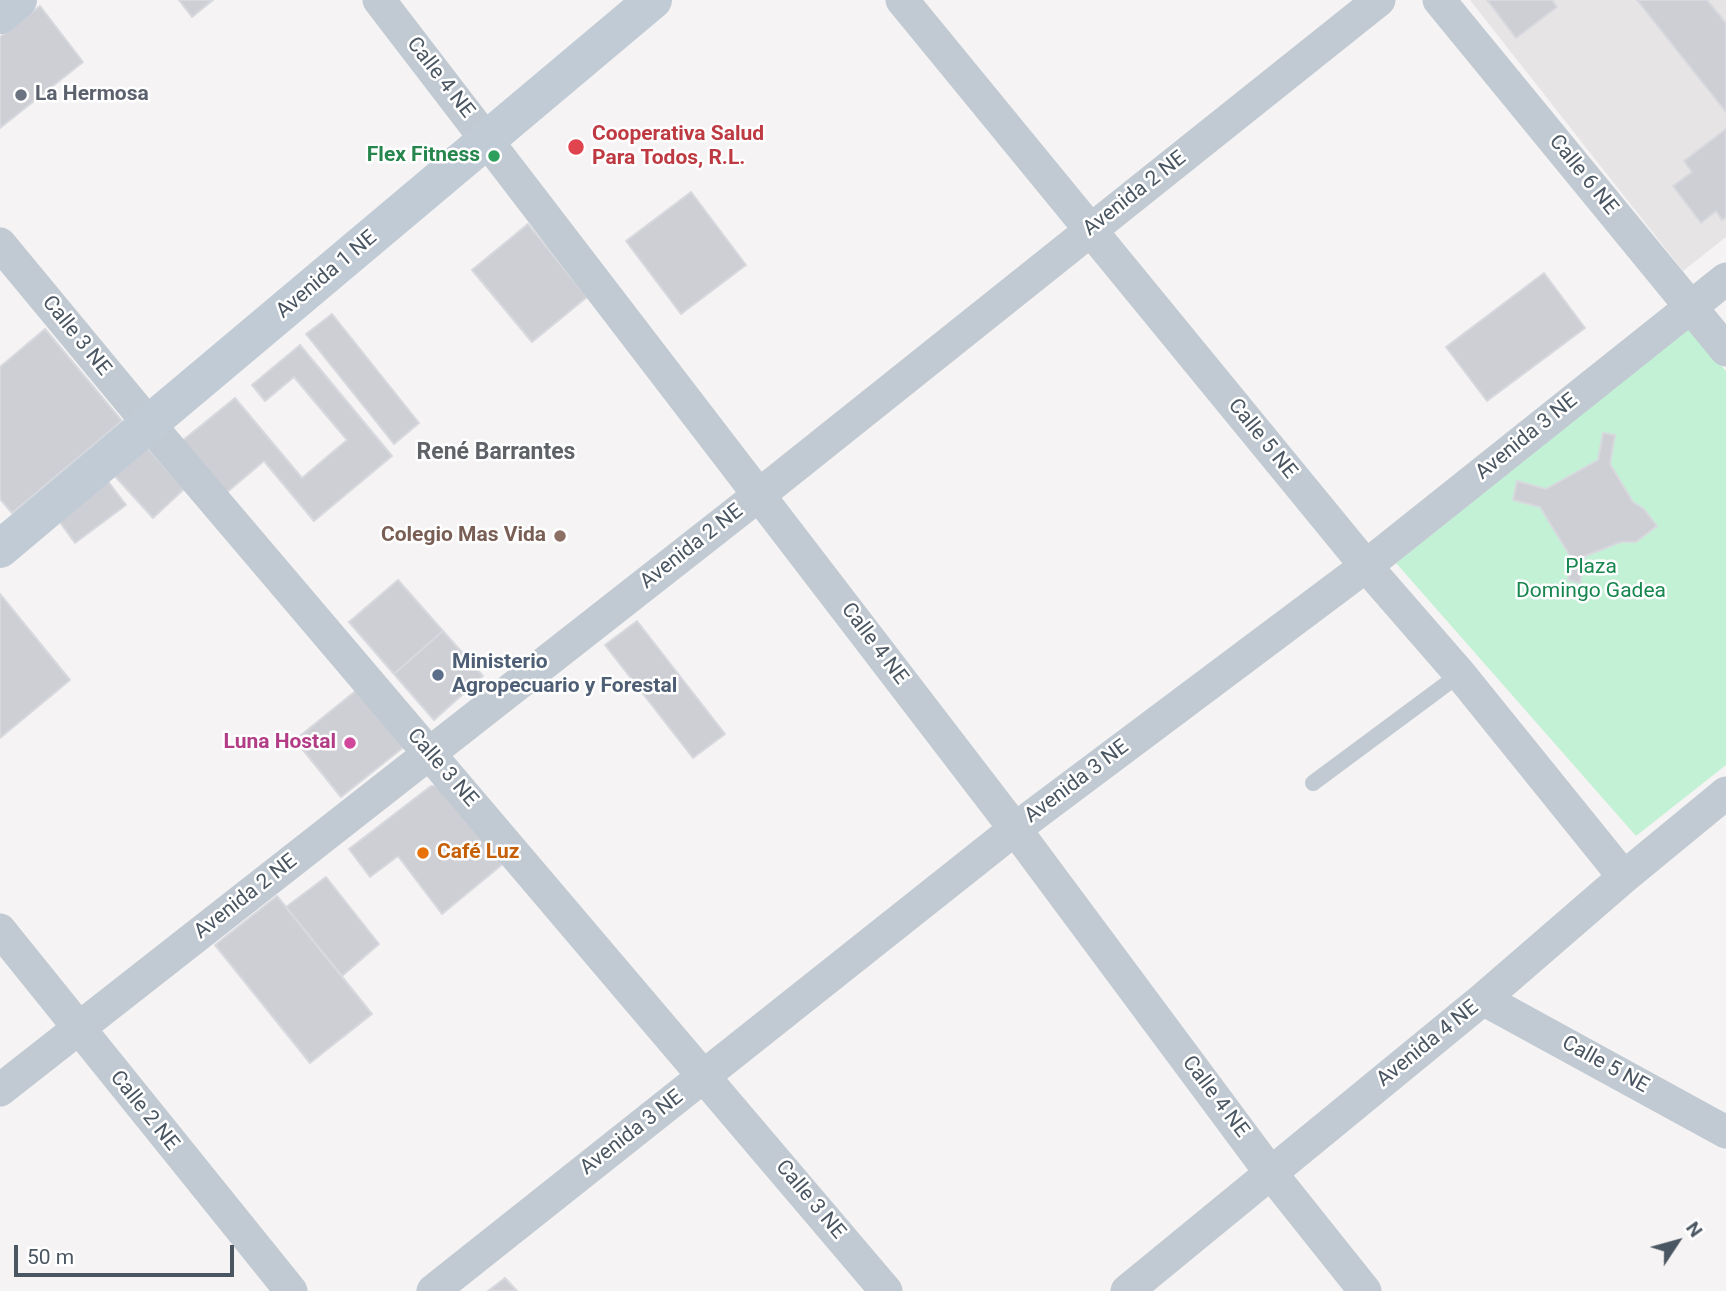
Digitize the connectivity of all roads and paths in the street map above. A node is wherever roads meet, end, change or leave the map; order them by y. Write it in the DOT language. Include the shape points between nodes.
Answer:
graph roads {
  1 [pos="18,0"];
  2 [pos="379,0"];
  3 [pos="653,0"];
  4 [pos="902,0"];
  5 [pos="1379,0"];
  6 [pos="1439,0"];
  7 [pos="0,15"];
  8 [pos="487,139"];
  9 [pos="1089,229"];
  10 [pos="0,244"];
  11 [pos="1726,279"];
  12 [pos="1691,306"];
  13 [pos="1726,350"];
  14 [pos="149,425"];
  15 [pos="759,495"];
  16 [pos="0,549"];
  17 [pos="1366,566"];
  18 [pos="1460,674"];
  19 [pos="429,752"];
  20 [pos="1313,783"];
  21 [pos="1726,793"];
  22 [pos="1015,829"];
  23 [pos="1624,877"];
  24 [pos="0,930"];
  25 [pos="1483,999"];
  26 [pos="77,1029"];
  27 [pos="705,1075"];
  28 [pos="0,1090"];
  29 [pos="1726,1132"];
  30 [pos="1270,1172"];
  31 [pos="291,1291"];
  32 [pos="433,1291"];
  33 [pos="886,1291"];
  34 [pos="1127,1291"];
  35 [pos="1365,1291"];
  1 -- 7 [label="street"];
  2 -- 8 [label="street, Calle 4 NE"];
  3 -- 8 [label="street, Avenida 1 NE"];
  4 -- 9 [label="street, Calle 5 NE"];
  5 -- 9 [label="street, Avenida 2 NE"];
  6 -- 12 [label="street, Calle 6 NE"];
  8 -- 14 [label="street, Avenida 1 NE"];
  8 -- 15 [label="street, Calle 4 NE"];
  9 -- 15 [label="street, Avenida 2 NE"];
  9 -- 17 [label="street, Calle 5 NE"];
  10 -- 14 [label="street, Calle 3 NE"];
  11 -- 12 [label="street, Avenida 3 NE"];
  12 -- 13 [label="street, Calle 6 NE"];
  12 -- 17 [label="street, Avenida 3 NE"];
  14 -- 16 [label="street, Avenida 1 NE"];
  14 -- 19 [label="street, Calle 3 NE"];
  15 -- 19 [label="street, Avenida 2 NE"];
  15 -- 22 [label="street, Calle 4 NE"];
  17 -- 18 [label="street, Calle 5 NE"];
  17 -- 22 [label="street, Avenida 3 NE"];
  18 -- 20 [label="lane"];
  18 -- 23 [label="street, Calle 5 NE"];
  19 -- 26 [label="street, Avenida 2 NE"];
  19 -- 27 [label="street, Calle 3 NE"];
  21 -- 23 [label="street, Avenida 4 NE"];
  22 -- 27 [label="street, Avenida 3 NE"];
  22 -- 30 [label="street, Calle 4 NE"];
  23 -- 25 [label="street, Avenida 4 NE"];
  24 -- 26 [label="street, Calle 2 NE"];
  25 -- 29 [label="street, Calle 5 NE"];
  25 -- 30 [label="street, Avenida 4 NE"];
  26 -- 28 [label="street, Avenida 2 NE"];
  26 -- 31 [label="street, Calle 2 NE"];
  27 -- 32 [label="street, Avenida 3 NE"];
  27 -- 33 [label="street, Calle 3 NE"];
  30 -- 34 [label="street, Avenida 4 NE"];
  30 -- 35 [label="street, Calle 4 NE"];
}
